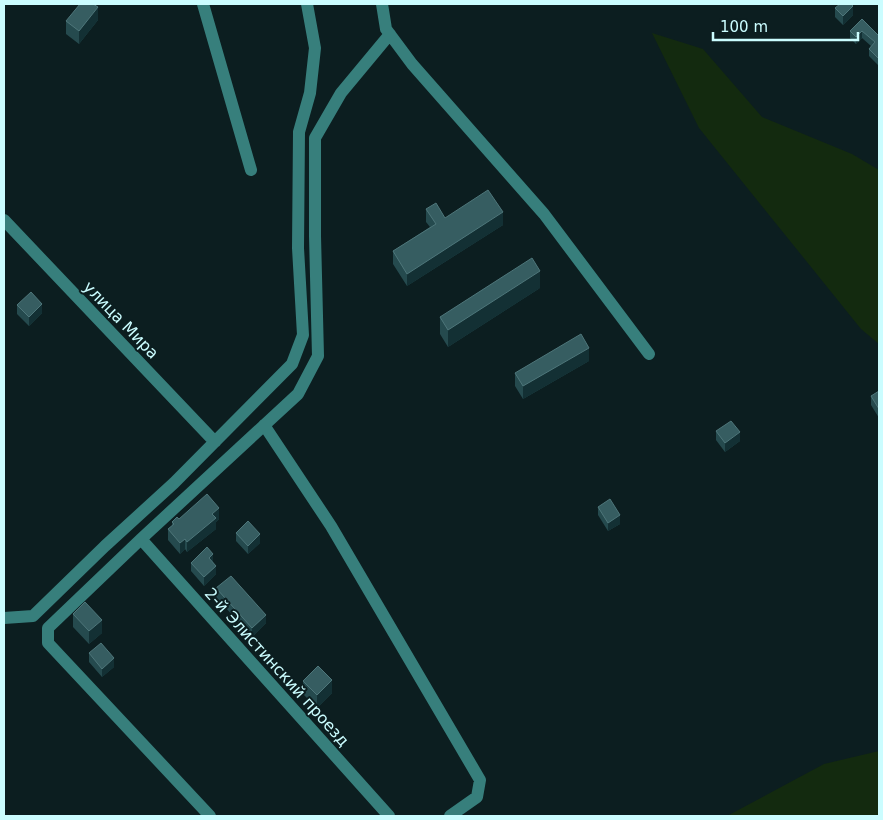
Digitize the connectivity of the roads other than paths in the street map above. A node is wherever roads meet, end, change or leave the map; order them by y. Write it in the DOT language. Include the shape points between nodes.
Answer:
graph roads {
  1 [pos="203,4"];
  2 [pos="307,4"];
  3 [pos="382,4"];
  4 [pos="390,34"];
  5 [pos="251,170"];
  6 [pos="4,220"];
  7 [pos="649,354"];
  8 [pos="264,425"];
  9 [pos="215,442"];
  10 [pos="141,538"];
  11 [pos="4,618"];
  12 [pos="210,816"];
  13 [pos="389,816"];
  14 [pos="450,816"];
  1 -- 5 [label="street"];
  2 -- 9 [label="street" via="316,48 310,94 299,132 298,248 303,334 292,364"];
  3 -- 4 [label="street" via="386,29"];
  4 -- 7 [label="street" via="412,64 544,214"];
  4 -- 8 [label="street" via="341,92 315,138 318,356 298,394"];
  6 -- 9 [label="street, улица Мира"];
  8 -- 10 [label="street"];
  8 -- 14 [label="street" via="331,526 480,780 477,797"];
  9 -- 11 [label="street" via="33,616"];
  10 -- 12 [label="street" via="48,628 48,643"];
  10 -- 13 [label="street, 2-й Элистинский проезд"];
}
